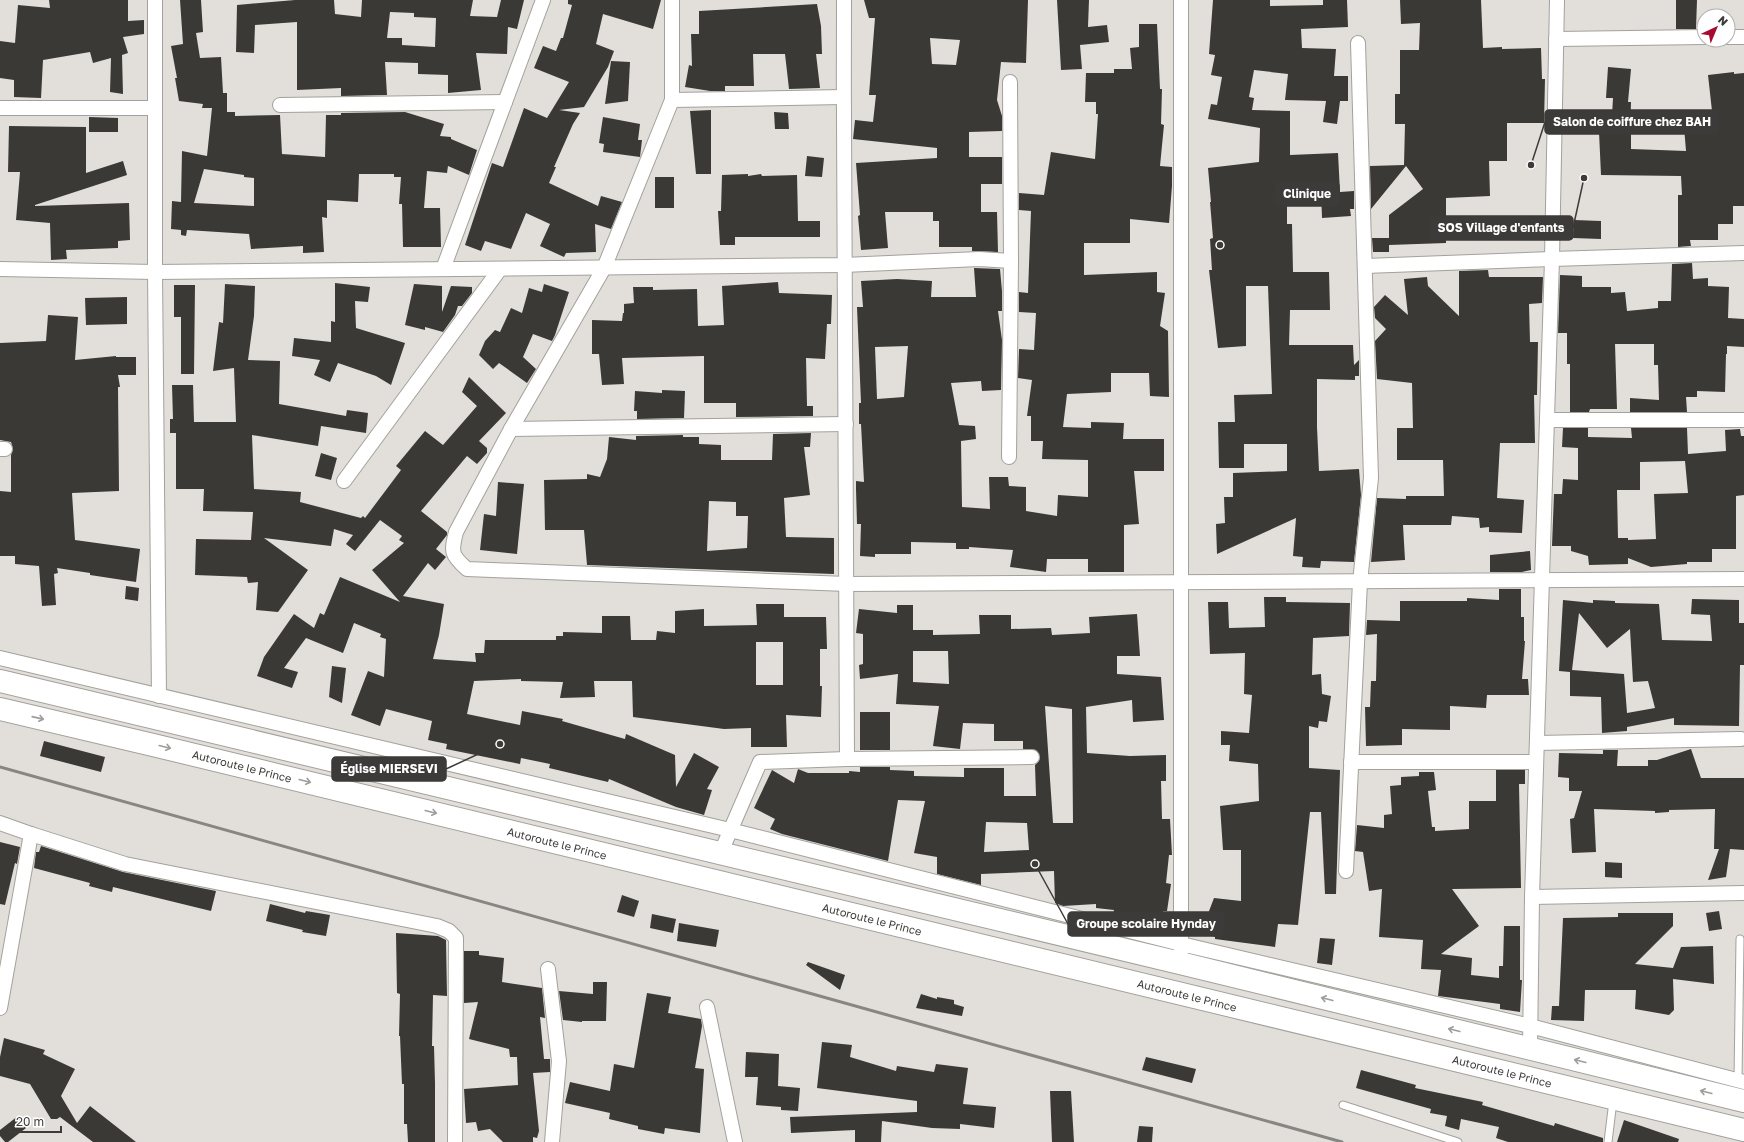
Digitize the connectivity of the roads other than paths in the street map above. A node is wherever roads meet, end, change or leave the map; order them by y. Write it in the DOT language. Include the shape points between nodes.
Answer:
graph roads {
  1 [pos="155,0"];
  2 [pos="544,0"];
  3 [pos="672,0"];
  4 [pos="844,0"];
  5 [pos="1181,0"];
  6 [pos="1557,0"];
  7 [pos="1696,37"];
  8 [pos="1556,39"];
  9 [pos="1358,43"];
  10 [pos="1010,82"];
  11 [pos="844,97"];
  12 [pos="672,100"];
  13 [pos="505,102"];
  14 [pos="280,105"];
  15 [pos="0,108"];
  16 [pos="155,108"];
  17 [pos="1744,253"];
  18 [pos="1552,259"];
  19 [pos="1012,261"];
  20 [pos="844,265"];
  21 [pos="1365,266"];
  22 [pos="604,268"];
  23 [pos="443,269"];
  24 [pos="500,269"];
  25 [pos="0,270"];
  26 [pos="155,272"];
  27 [pos="1547,420"];
  28 [pos="1744,420"];
  29 [pos="846,424"];
  30 [pos="510,429"];
  31 [pos="1009,457"];
  32 [pos="344,481"];
  33 [pos="1744,579"];
  34 [pos="1542,581"];
  35 [pos="1360,582"];
  36 [pos="1180,583"];
  37 [pos="847,584"];
  38 [pos="0,658"];
  39 [pos="0,680"];
  40 [pos="159,696"];
  41 [pos="0,709"];
  42 [pos="1741,739"];
  43 [pos="1537,743"];
  44 [pos="1032,757"];
  45 [pos="847,759"];
  46 [pos="1351,762"];
  47 [pos="1536,762"];
  48 [pos="0,824"];
  49 [pos="730,830"];
  50 [pos="31,834"];
  51 [pos="721,852"];
  52 [pos="1346,871"];
  53 [pos="1744,893"];
  54 [pos="1532,897"];
  55 [pos="1740,939"];
  56 [pos="1180,953"];
  57 [pos="548,969"];
  58 [pos="707,1007"];
  59 [pos="0,1008"];
  60 [pos="1530,1026"];
  61 [pos="1530,1049"];
  62 [pos="1741,1081"];
  63 [pos="1614,1098"];
  64 [pos="1744,1101"];
  65 [pos="1343,1105"];
  66 [pos="1744,1130"];
  67 [pos="455,1142"];
  68 [pos="552,1142"];
  69 [pos="735,1142"];
  70 [pos="1458,1142"];
  71 [pos="1608,1142"];
  1 -- 16 [label="street"];
  2 -- 13 [label="street"];
  3 -- 12 [label="street"];
  4 -- 11 [label="street"];
  5 -- 36 [label="street"];
  6 -- 8 [label="street"];
  7 -- 8 [label="street"];
  8 -- 18 [label="street"];
  9 -- 21 [label="street"];
  10 -- 19 [label="street"];
  11 -- 12 [label="street"];
  11 -- 20 [label="street"];
  12 -- 22 [label="street"];
  13 -- 14 [label="street"];
  13 -- 23 [label="street"];
  15 -- 16 [label="street"];
  16 -- 26 [label="street"];
  17 -- 18 [label="street"];
  18 -- 21 [label="street"];
  18 -- 27 [label="street"];
  19 -- 20 [label="street" via="948,260"];
  19 -- 31 [label="street"];
  20 -- 22 [label="street"];
  20 -- 29 [label="street"];
  21 -- 35 [label="street" via="1372,478"];
  22 -- 24 [label="street"];
  22 -- 30 [label="street"];
  23 -- 24 [label="street"];
  23 -- 26 [label="street"];
  24 -- 32 [label="street"];
  25 -- 26 [label="street"];
  26 -- 40 [label="street"];
  27 -- 28 [label="street"];
  27 -- 34 [label="street"];
  29 -- 30 [label="street"];
  29 -- 37 [label="street"];
  30 -- 37 [label="street" via="456,532 452,548 456,560 468,569"];
  33 -- 34 [label="street"];
  34 -- 35 [label="street"];
  34 -- 43 [label="street"];
  35 -- 36 [label="street"];
  35 -- 46 [label="street"];
  36 -- 37 [label="street"];
  36 -- 56 [label="street"];
  37 -- 45 [label="street"];
  38 -- 40 [label="street"];
  39 -- 51 [label="main road"];
  40 -- 49 [label="street"];
  41 -- 63 [label="main road, Autoroute le Prince, one-way"];
  42 -- 43 [label="street"];
  43 -- 47 [label="street"];
  44 -- 45 [label="street"];
  45 -- 49 [label="street" via="760,762"];
  46 -- 47 [label="street"];
  46 -- 52 [label="street"];
  47 -- 54 [label="street"];
  48 -- 50 [label="street"];
  49 -- 51 [label="street"];
  49 -- 56 [label="street"];
  50 -- 59 [label="street"];
  50 -- 67 [label="street" via="125,864 437,926 449,931 456,938"];
  51 -- 56 [label="main road"];
  53 -- 54 [label="street"];
  54 -- 60 [label="street"];
  55 -- 62 [label="lane"];
  56 -- 60 [label="street"];
  61 -- 56 [label="main road, one-way"];
  57 -- 68 [label="street" via="559,1061"];
  58 -- 69 [label="street"];
  60 -- 61 [label="street"];
  60 -- 62 [label="street"];
  64 -- 61 [label="main road, one-way"];
  63 -- 66 [label="main road, Autoroute le Prince"];
  63 -- 71 [label="lane"];
  65 -- 70 [label="lane"];
}
